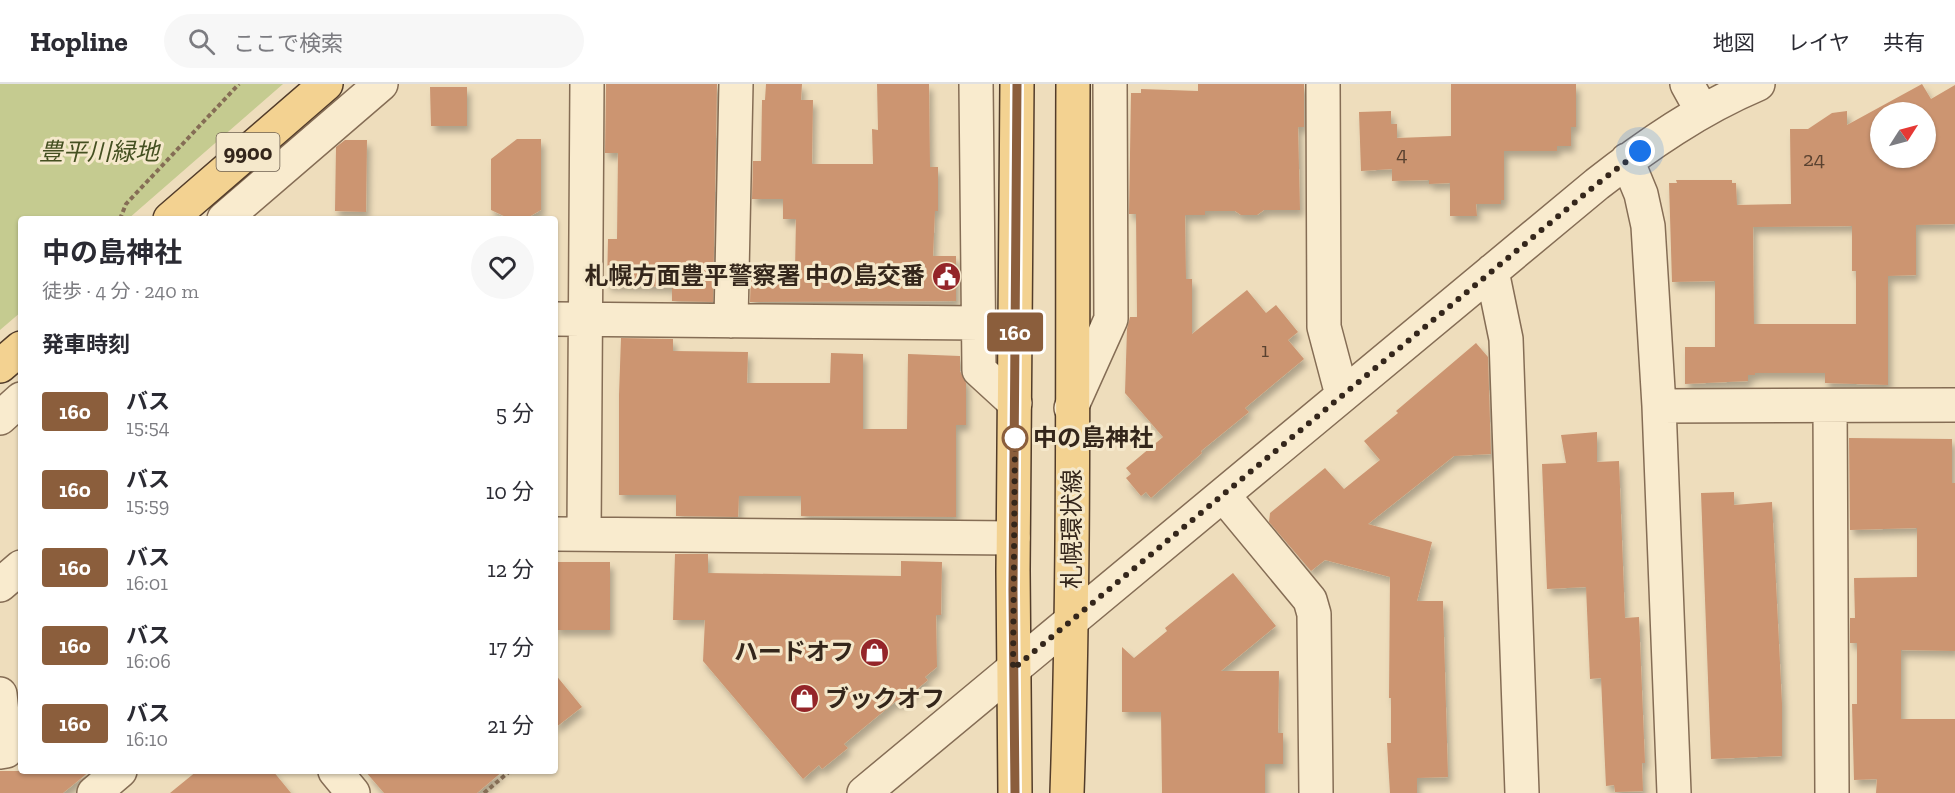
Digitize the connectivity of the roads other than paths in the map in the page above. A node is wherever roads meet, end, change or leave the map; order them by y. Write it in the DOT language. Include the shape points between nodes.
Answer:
graph roads {
  1 [pos="326,84"];
  2 [pos="381,84"];
  3 [pos="586,84"];
  4 [pos="736,84"];
  5 [pos="976,84"];
  6 [pos="1017,84"];
  7 [pos="1072,84"];
  8 [pos="1110,84"];
  9 [pos="1323,84"];
  10 [pos="1758,84"];
  11 [pos="1694,98"];
  12 [pos="1627,160"];
  13 [pos="173,216"];
  14 [pos="227,216"];
  15 [pos="1492,271"];
  16 [pos="570,320"];
  17 [pos="731,321"];
  18 [pos="979,323"];
  19 [pos="18,351"];
  20 [pos="0,366"];
  21 [pos="1342,395"];
  22 [pos="18,402"];
  23 [pos="1015,403"];
  24 [pos="1955,405"];
  25 [pos="1659,406"];
  26 [pos="1830,406"];
  27 [pos="1071,408"];
  28 [pos="0,418"];
  29 [pos="1223,495"];
  30 [pos="569,534"];
  31 [pos="1013,538"];
  32 [pos="18,570"];
  33 [pos="0,585"];
  34 [pos="1072,620"];
  35 [pos="1013,669"];
  36 [pos="0,694"];
  37 [pos="0,752"];
  38 [pos="116,774"];
  39 [pos="337,774"];
  40 [pos="94,793"];
  41 [pos="353,793"];
  42 [pos="864,793"];
  43 [pos="1015,793"];
  44 [pos="1066,793"];
  45 [pos="1316,793"];
  46 [pos="1522,793"];
  47 [pos="1674,793"];
  48 [pos="1832,793"];
  1 -- 13 [label="main road, 9900"];
  2 -- 14 [label="street"];
  3 -- 16 [label="street"];
  4 -- 17 [label="street"];
  5 -- 18 [label="street"];
  6 -- 23 [label="main road"];
  7 -- 27 [label="main road, 札幌環状線"];
  8 -- 27 [label="street" via="1111,319"];
  9 -- 21 [label="street" via="1324,327"];
  10 -- 11 [label="street"];
  11 -- 12 [label="street"];
  12 -- 15 [label="street"];
  12 -- 25 [label="street" via="1641,194 1648,226"];
  15 -- 21 [label="street"];
  15 -- 46 [label="street" via="1506,339"];
  16 -- 17 [label="street"];
  16 -- 30 [label="street"];
  17 -- 18 [label="street"];
  18 -- 23 [label="street" via="979,370"];
  19 -- 20 [label="main road"];
  21 -- 29 [label="street"];
  22 -- 28 [label="street"];
  23 -- 31 [label="main road"];
  24 -- 26 [label="street"];
  25 -- 26 [label="street"];
  25 -- 47 [label="street"];
  26 -- 48 [label="street"];
  27 -- 34 [label="main road, 札幌環状線"];
  29 -- 34 [label="street"];
  29 -- 45 [label="street" via="1310,600 1314,614"];
  30 -- 31 [label="street"];
  31 -- 35 [label="main road"];
  32 -- 33 [label="street"];
  34 -- 35 [label="street"];
  34 -- 44 [label="main road, 札幌環状線"];
  35 -- 42 [label="street"];
  35 -- 43 [label="main road"];
  36 -- 37 [label="street" via="6,751"];
  38 -- 40 [label="street"];
  39 -- 41 [label="street"];
}
